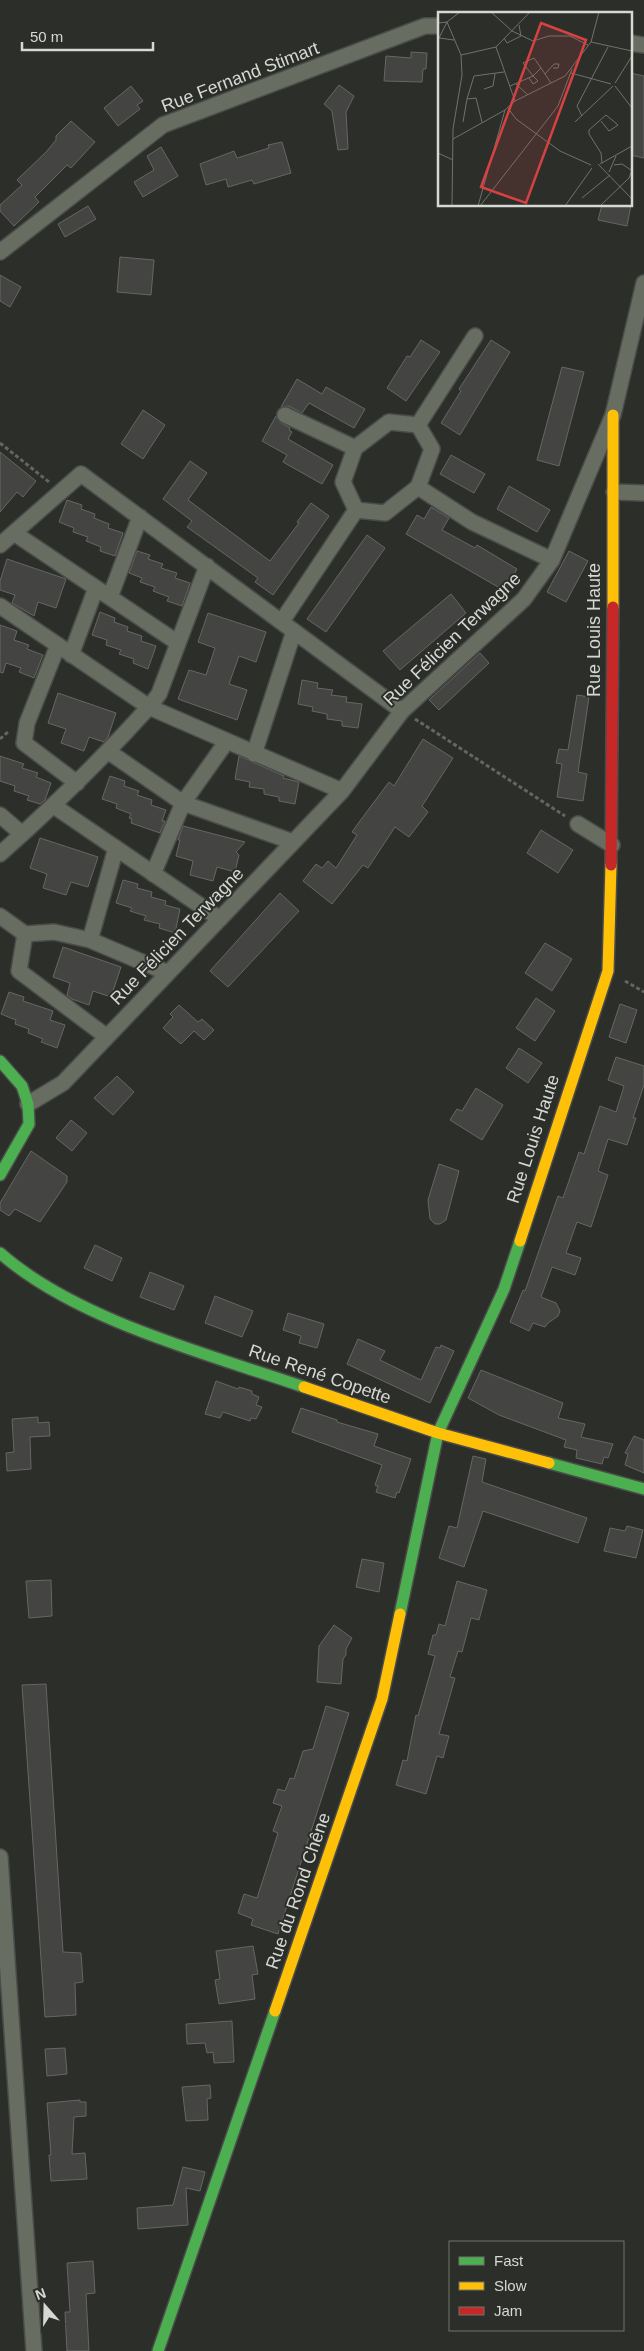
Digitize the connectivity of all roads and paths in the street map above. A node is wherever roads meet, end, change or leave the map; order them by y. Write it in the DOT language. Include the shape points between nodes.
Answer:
graph roads {
  1 [pos="438,26"];
  2 [pos="0,252"];
  3 [pos="644,283"];
  4 [pos="475,336"];
  5 [pos="286,415"];
  6 [pos="613,415"];
  7 [pos="418,424"];
  8 [pos="0,443"];
  9 [pos="355,448"];
  10 [pos="418,487"];
  11 [pos="61,492"];
  12 [pos="614,492"];
  13 [pos="644,493"];
  14 [pos="356,510"];
  15 [pos="140,517"];
  16 [pos="14,533"];
  17 [pos="0,545"];
  18 [pos="552,560"];
  19 [pos="207,566"];
  20 [pos="96,588"];
  21 [pos="110,597"];
  22 [pos="0,606"];
  23 [pos="282,621"];
  24 [pos="294,631"];
  25 [pos="178,643"];
  26 [pos="58,646"];
  27 [pos="71,654"];
  28 [pos="149,707"];
  29 [pos="402,711"];
  30 [pos="227,741"];
  31 [pos="109,752"];
  32 [pos="254,754"];
  33 [pos="77,783"];
  34 [pos="342,791"];
  35 [pos="183,804"];
  36 [pos="54,806"];
  37 [pos="0,815"];
  38 [pos="578,824"];
  39 [pos="22,834"];
  40 [pos="293,842"];
  41 [pos="612,845"];
  42 [pos="116,848"];
  43 [pos="0,854"];
  44 [pos="153,874"];
  45 [pos="0,916"];
  46 [pos="220,919"];
  47 [pos="25,934"];
  48 [pos="90,940"];
  49 [pos="168,974"];
  50 [pos="107,1037"];
  51 [pos="0,1061"];
  52 [pos="28,1104"];
  53 [pos="0,1175"];
  54 [pos="0,1253"];
  55 [pos="438,1433"];
  56 [pos="644,1489"];
  57 [pos="0,1857"];
  58 [pos="34,2351"];
  59 [pos="158,2351"];
  1 -- 2 [label="street, Rue Fernand Stimart" via="425,26 163,125"];
  3 -- 6 [label="street, Rue Félicien Terwagne"];
  4 -- 7 [label="street"];
  5 -- 9 [label="street"];
  6 -- 12 [label="street, Rue Louis Haute"];
  6 -- 18 [label="street, Rue Félicien Terwagne"];
  7 -- 9 [label="street" via="389,422"];
  7 -- 10 [label="street" via="432,449"];
  8 -- 11 [label="path"];
  9 -- 14 [label="street" via="343,482"];
  10 -- 14 [label="street" via="385,513"];
  10 -- 18 [label="street" via="472,522"];
  11 -- 15 [label="street" via="81,474"];
  11 -- 16 [label="street"];
  12 -- 13 [label="street"];
  12 -- 41 [label="street, Rue Louis Haute"];
  14 -- 23 [label="street"];
  15 -- 19 [label="street"];
  15 -- 21 [label="street"];
  16 -- 17 [label="street"];
  16 -- 20 [label="street"];
  18 -- 29 [label="street, Rue Félicien Terwagne" via="524,600"];
  19 -- 23 [label="street"];
  19 -- 25 [label="street"];
  20 -- 21 [label="street"];
  20 -- 27 [label="street"];
  21 -- 25 [label="street"];
  22 -- 26 [label="street"];
  23 -- 24 [label="street"];
  24 -- 29 [label="street"];
  24 -- 32 [label="street"];
  25 -- 28 [label="street" via="158,694"];
  26 -- 27 [label="street"];
  26 -- 33 [label="street" via="26,724 24,743"];
  27 -- 28 [label="street"];
  28 -- 30 [label="street"];
  28 -- 31 [label="street"];
  29 -- 34 [label="street, Rue Félicien Terwagne"];
  29 -- 38 [label="path"];
  30 -- 32 [label="street"];
  30 -- 35 [label="street"];
  31 -- 33 [label="street"];
  31 -- 35 [label="street"];
  32 -- 34 [label="street"];
  33 -- 36 [label="street"];
  34 -- 40 [label="street, Rue Félicien Terwagne"];
  35 -- 40 [label="street"];
  35 -- 44 [label="street"];
  36 -- 39 [label="street"];
  36 -- 42 [label="street"];
  37 -- 39 [label="street"];
  38 -- 41 [label="street"];
  39 -- 43 [label="street"];
  40 -- 46 [label="street, Rue Félicien Terwagne"];
  41 -- 55 [label="street, Rue Louis Haute" via="608,971 504,1289"];
  42 -- 44 [label="street"];
  42 -- 48 [label="street"];
  44 -- 46 [label="street"];
  45 -- 47 [label="street"];
  46 -- 49 [label="street, Rue Félicien Terwagne"];
  47 -- 48 [label="street" via="54,932"];
  47 -- 50 [label="street" via="19,971"];
  48 -- 49 [label="street"];
  49 -- 50 [label="street, Rue Félicien Terwagne"];
  50 -- 52 [label="street, Rue Félicien Terwagne" via="63,1084"];
  51 -- 52 [label="street" via="22,1086"];
  52 -- 53 [label="street" via="29,1124"];
  54 -- 55 [label="street, Rue René Copette" via="71,1299 131,1327"];
  55 -- 56 [label="street, Rue René Copette"];
  55 -- 59 [label="street, Rue du Rond Chêne" via="382,1700"];
  57 -- 58 [label="street"];
}
